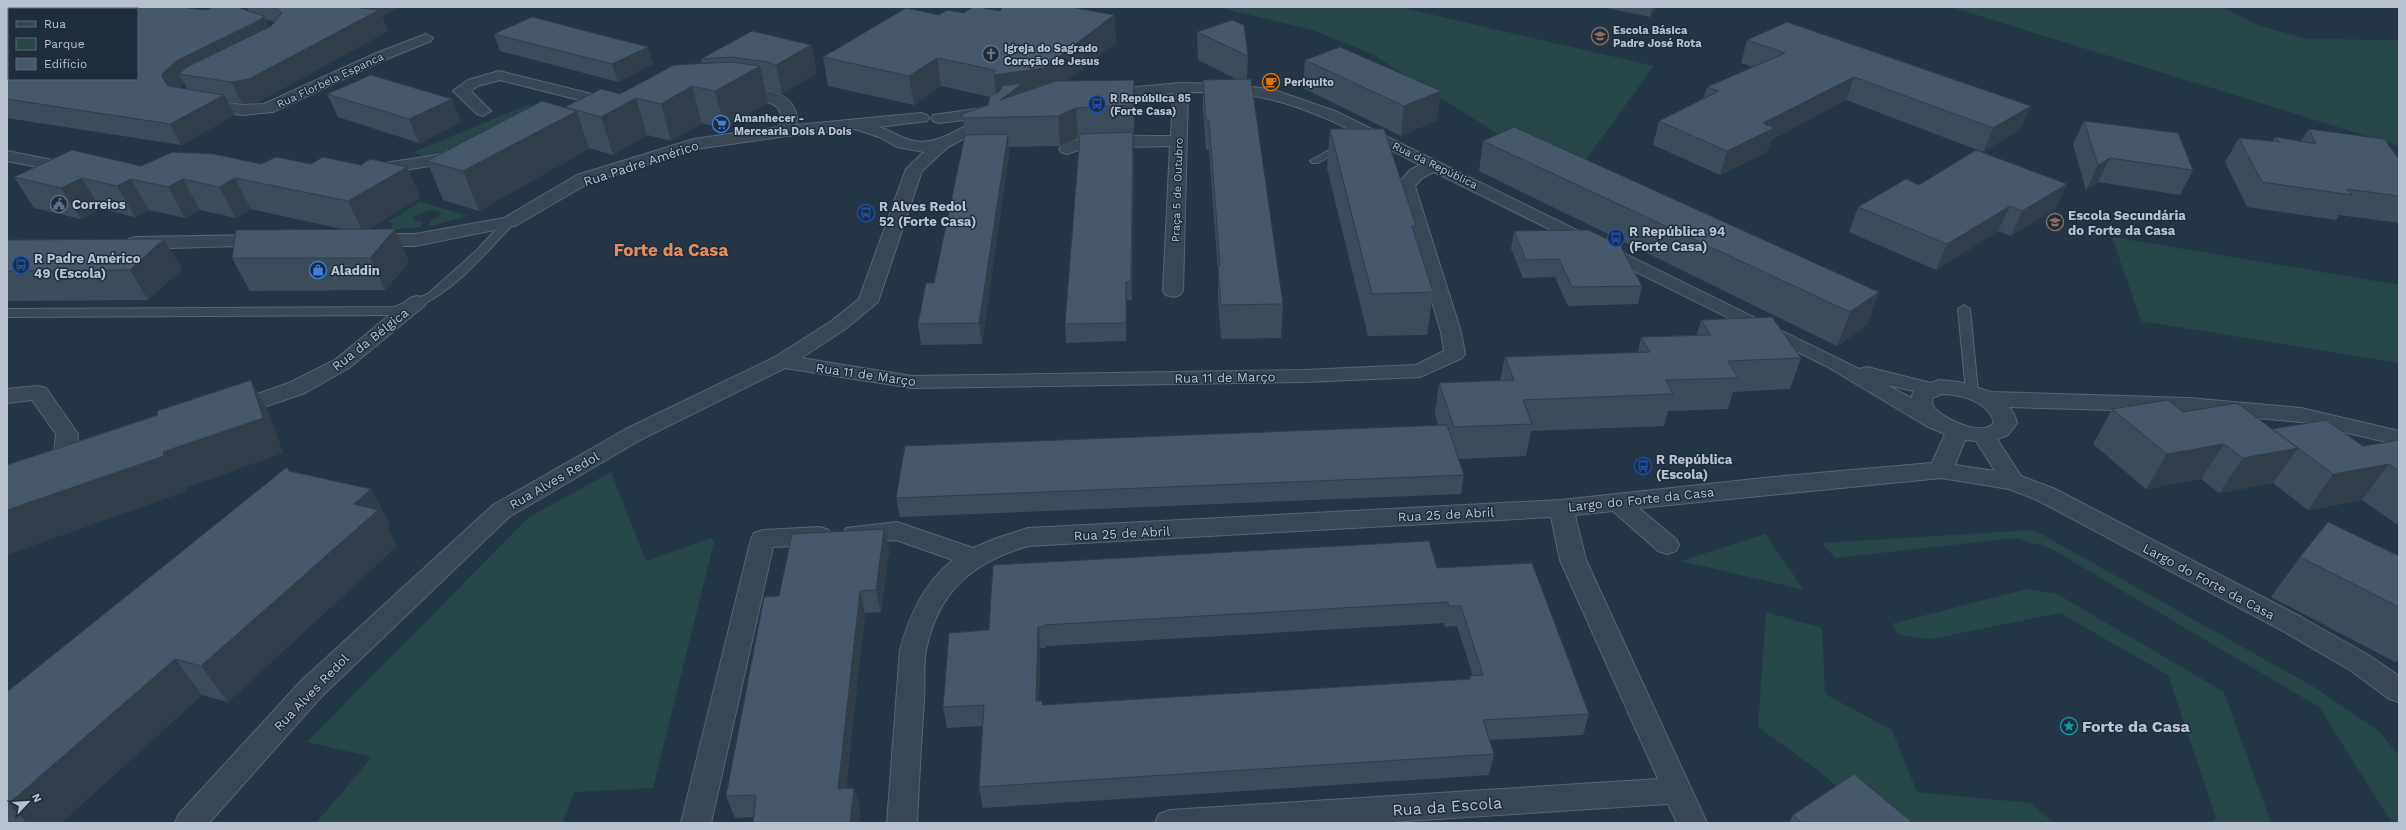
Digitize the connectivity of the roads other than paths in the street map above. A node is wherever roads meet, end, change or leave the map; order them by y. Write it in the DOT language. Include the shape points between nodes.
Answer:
graph roads {
  1 [pos="426,38"];
  2 [pos="1181,88"];
  3 [pos="723,93"];
  4 [pos="1087,97"];
  5 [pos="184,102"];
  6 [pos="580,110"];
  7 [pos="483,111"];
  8 [pos="921,118"];
  9 [pos="939,118"];
  10 [pos="854,126"];
  11 [pos="786,131"];
  12 [pos="1367,132"];
  13 [pos="1179,140"];
  14 [pos="947,141"];
  15 [pos="900,142"];
  16 [pos="1067,149"];
  17 [pos="473,152"];
  18 [pos="7,156"];
  19 [pos="1315,161"];
  20 [pos="1435,165"];
  21 [pos="914,169"];
  22 [pos="89,172"];
  23 [pos="358,172"];
  24 [pos="509,222"];
  25 [pos="356,240"];
  26 [pos="280,241"];
  27 [pos="117,243"];
  28 [pos="1172,291"];
  29 [pos="417,302"];
  30 [pos="1964,309"];
  31 [pos="7,313"];
  32 [pos="782,361"];
  33 [pos="1833,362"];
  34 [pos="1930,389"];
  35 [pos="7,396"];
  36 [pos="1980,396"];
  37 [pos="2065,403"];
  38 [pos="214,416"];
  39 [pos="1934,421"];
  40 [pos="2005,422"];
  41 [pos="1958,432"];
  42 [pos="1984,436"];
  43 [pos="2399,438"];
  44 [pos="87,460"];
  45 [pos="64,468"];
  46 [pos="1941,470"];
  47 [pos="43,475"];
  48 [pos="2013,482"];
  49 [pos="1618,502"];
  50 [pos="1561,508"];
  51 [pos="1667,545"];
  52 [pos="973,558"];
  53 [pos="2399,691"];
  54 [pos="1676,792"];
  55 [pos="190,823"];
  56 [pos="696,823"];
  57 [pos="902,823"];
  58 [pos="1170,823"];
  59 [pos="1692,823"];
  1 -- 5 [label="street, Rua Florbela Espanca" via="379,57 267,110 242,110"];
  2 -- 4 [label="street, Rua da República" via="1158,88"];
  2 -- 12 [label="street, Rua da República" via="1237,89 1275,96 1329,114"];
  2 -- 13 [label="street, Praça 5 de Outubro"];
  3 -- 11 [label="street" via="739,92 774,97 784,105 790,120"];
  6 -- 7 [label="street" via="607,99 499,75 473,83 461,91"];
  8 -- 9 [label="street"];
  8 -- 10 [label="street, Rua Padre Américo"];
  8 -- 15 [label="street" via="896,127 894,134"];
  9 -- 14 [label="street" via="953,123 958,129"];
  9 -- 14 [label="street" via="1008,110"];
  10 -- 11 [label="street, Rua Padre Américo"];
  10 -- 15 [label="street, Rua Padre Américo" via="884,134"];
  11 -- 24 [label="street, Rua Padre Américo" via="694,144 584,179"];
  12 -- 19 [label="lane"];
  12 -- 20 [label="street, Rua da República"];
  13 -- 16 [label="street" via="1082,143"];
  13 -- 28 [label="street, Praça 5 de Outubro"];
  14 -- 15 [label="street" via="927,146"];
  14 -- 21 [label="street, Rua Alves Redol"];
  15 -- 21 [label="street"];
  17 -- 23 [label="street"];
  18 -- 22 [label="street"];
  20 -- 32 [label="street, Rua 11 de Março" via="1416,174 1406,185 1451,332 1455,354 1420,371 1304,376 912,382"];
  20 -- 33 [label="street, Rua da República"];
  21 -- 32 [label="street, Rua Alves Redol" via="868,302 837,326"];
  24 -- 25 [label="street, Rua Padre Américo" via="415,240"];
  24 -- 29 [label="lane" via="481,252 432,296"];
  26 -- 27 [label="street"];
  29 -- 31 [label="lane" via="396,311"];
  29 -- 38 [label="street, Rua da Bélgica" via="342,364 297,388"];
  30 -- 36 [label="lane"];
  32 -- 55 [label="street, Rua Alves Redol" via="634,434 501,512 311,688"];
  33 -- 34 [label="street"];
  33 -- 39 [label="street"];
  34 -- 36 [label="street" via="1949,387"];
  34 -- 39 [label="street" via="1920,399 1921,406"];
  35 -- 45 [label="street" via="38,393 67,434"];
  36 -- 37 [label="street"];
  36 -- 40 [label="street" via="2003,414"];
  37 -- 40 [label="street"];
  37 -- 43 [label="street" via="2188,405 2301,415"];
  39 -- 41 [label="street"];
  40 -- 42 [label="street" via="2002,429 1995,434"];
  41 -- 42 [label="street"];
  41 -- 46 [label="street"];
  42 -- 48 [label="street"];
  44 -- 45 [label="street"];
  45 -- 47 [label="street"];
  46 -- 48 [label="street, Largo do Forte da Casa"];
  46 -- 49 [label="street, Largo do Forte da Casa"];
  48 -- 53 [label="street, Largo do Forte da Casa" via="2047,495 2292,624 2360,663"];
  49 -- 50 [label="street, Largo do Forte da Casa"];
  49 -- 51 [label="street"];
  50 -- 52 [label="street, Rua 25 de Abril" via="1028,537 999,545"];
  50 -- 54 [label="street, Largo do Forte da Casa" via="1573,560"];
  52 -- 56 [label="street" via="897,531 763,539"];
  52 -- 57 [label="street, Rua 25 de Abril" via="953,574 932,597 913,651"];
  54 -- 58 [label="street, Rua da Escola"];
  54 -- 59 [label="street, Largo do Forte da Casa"];
}
